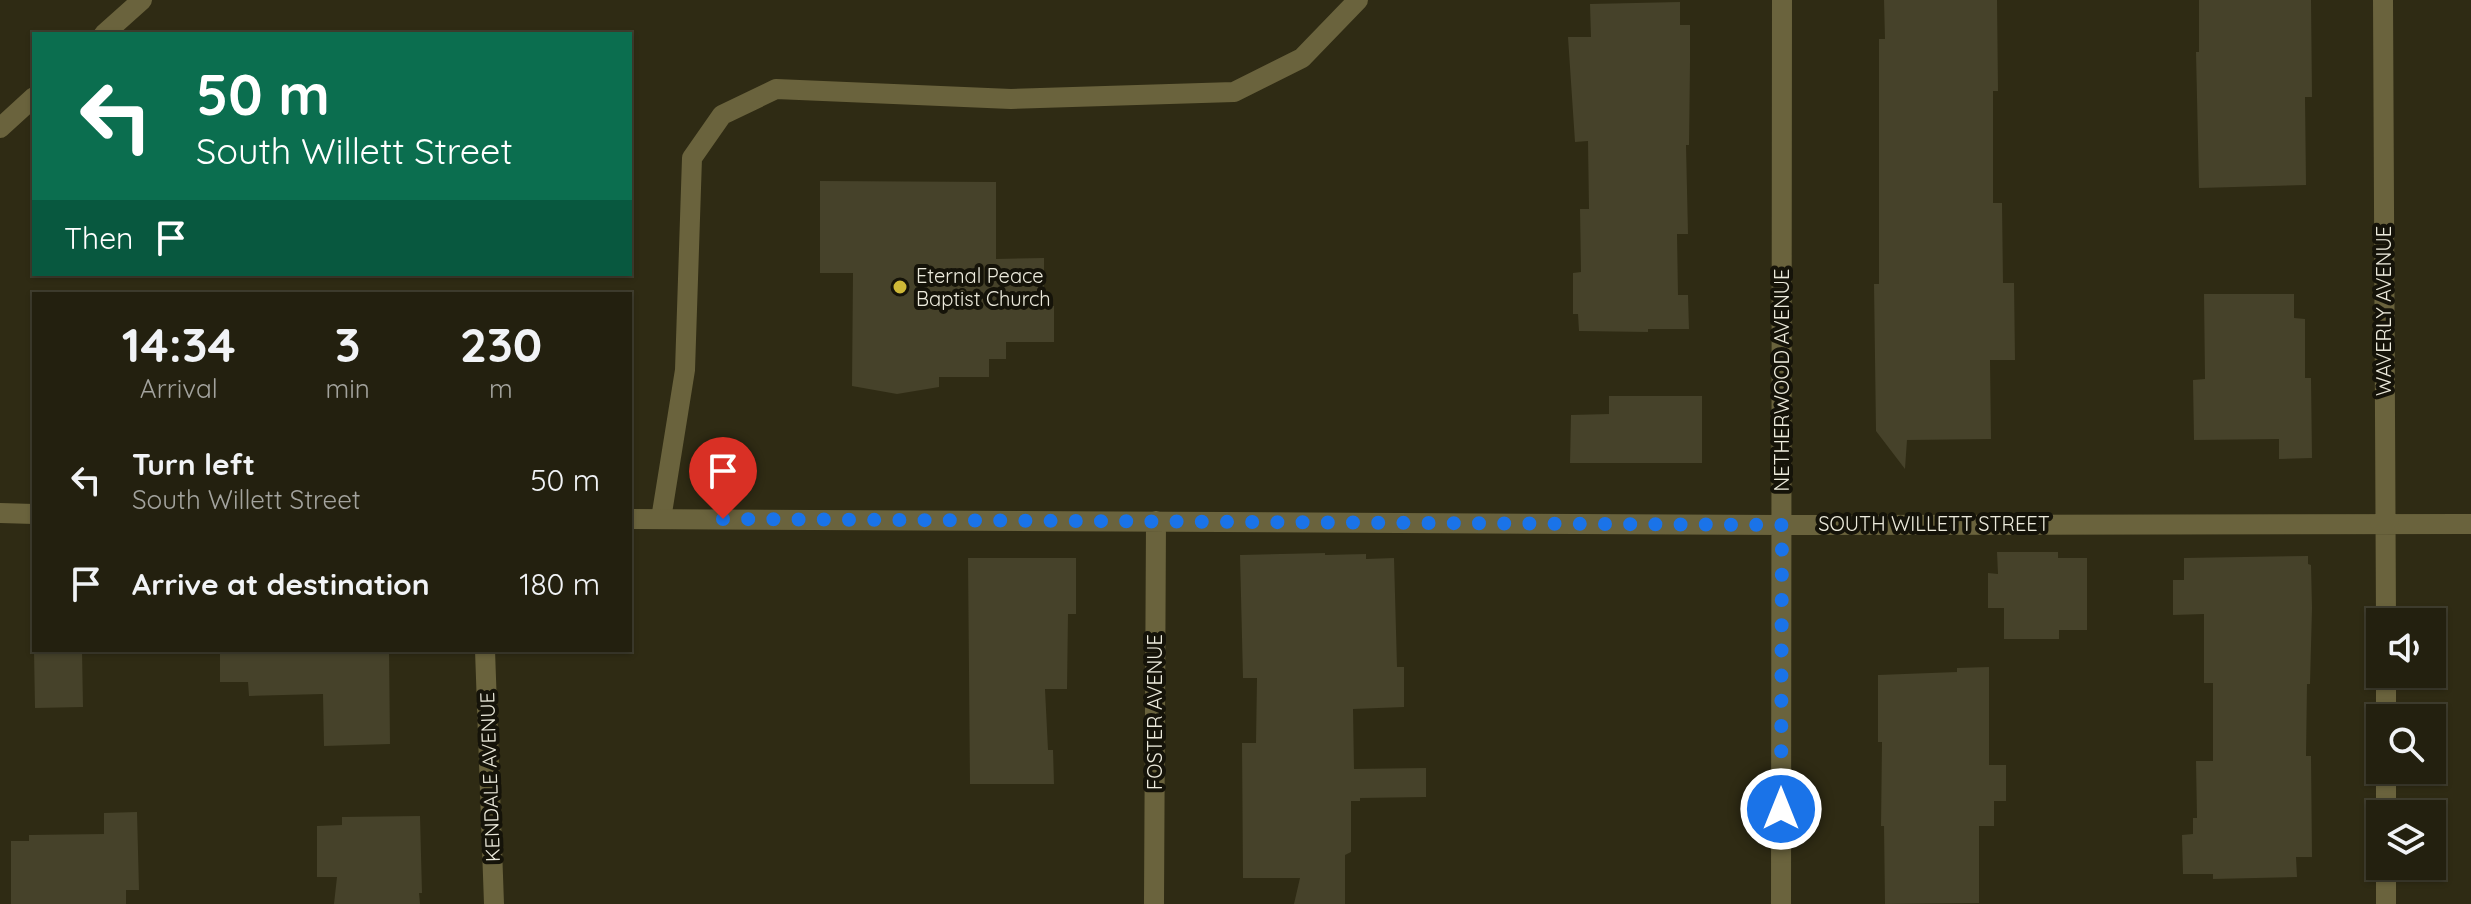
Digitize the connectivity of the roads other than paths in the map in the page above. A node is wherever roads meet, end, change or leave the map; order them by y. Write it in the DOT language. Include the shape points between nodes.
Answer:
graph roads {
  1 [pos="142,0"];
  2 [pos="1358,0"];
  3 [pos="1782,0"];
  4 [pos="2383,0"];
  5 [pos="106,32"];
  6 [pos="32,99"];
  7 [pos="0,128"];
  8 [pos="0,513"];
  9 [pos="32,514"];
  10 [pos="632,519"];
  11 [pos="661,519"];
  12 [pos="1156,521"];
  13 [pos="2385,523"];
  14 [pos="2471,524"];
  15 [pos="1782,525"];
  16 [pos="2386,608"];
  17 [pos="485,652"];
  18 [pos="2386,880"];
  19 [pos="494,904"];
  20 [pos="1154,904"];
  21 [pos="1781,904"];
  22 [pos="2386,904"];
  1 -- 5 [label="street"];
  2 -- 11 [label="street" via="1302,58 1234,92 1011,99 776,89 722,115 692,158 685,370"];
  3 -- 15 [label="street, NETHERWOOD AVENUE"];
  4 -- 13 [label="street, WAVERLY AVENUE"];
  6 -- 7 [label="street"];
  8 -- 9 [label="street"];
  10 -- 11 [label="street, SOUTH WILLETT STREET"];
  11 -- 12 [label="street, SOUTH WILLETT STREET"];
  12 -- 15 [label="street, SOUTH WILLETT STREET"];
  12 -- 20 [label="street, FOSTER AVENUE"];
  13 -- 14 [label="street, SOUTH WILLETT STREET"];
  13 -- 15 [label="street, SOUTH WILLETT STREET"];
  13 -- 16 [label="street, WAVERLY AVENUE"];
  15 -- 21 [label="street, NETHERWOOD AVENUE"];
  17 -- 19 [label="street, KENDALE AVENUE"];
  18 -- 22 [label="street"];
}
